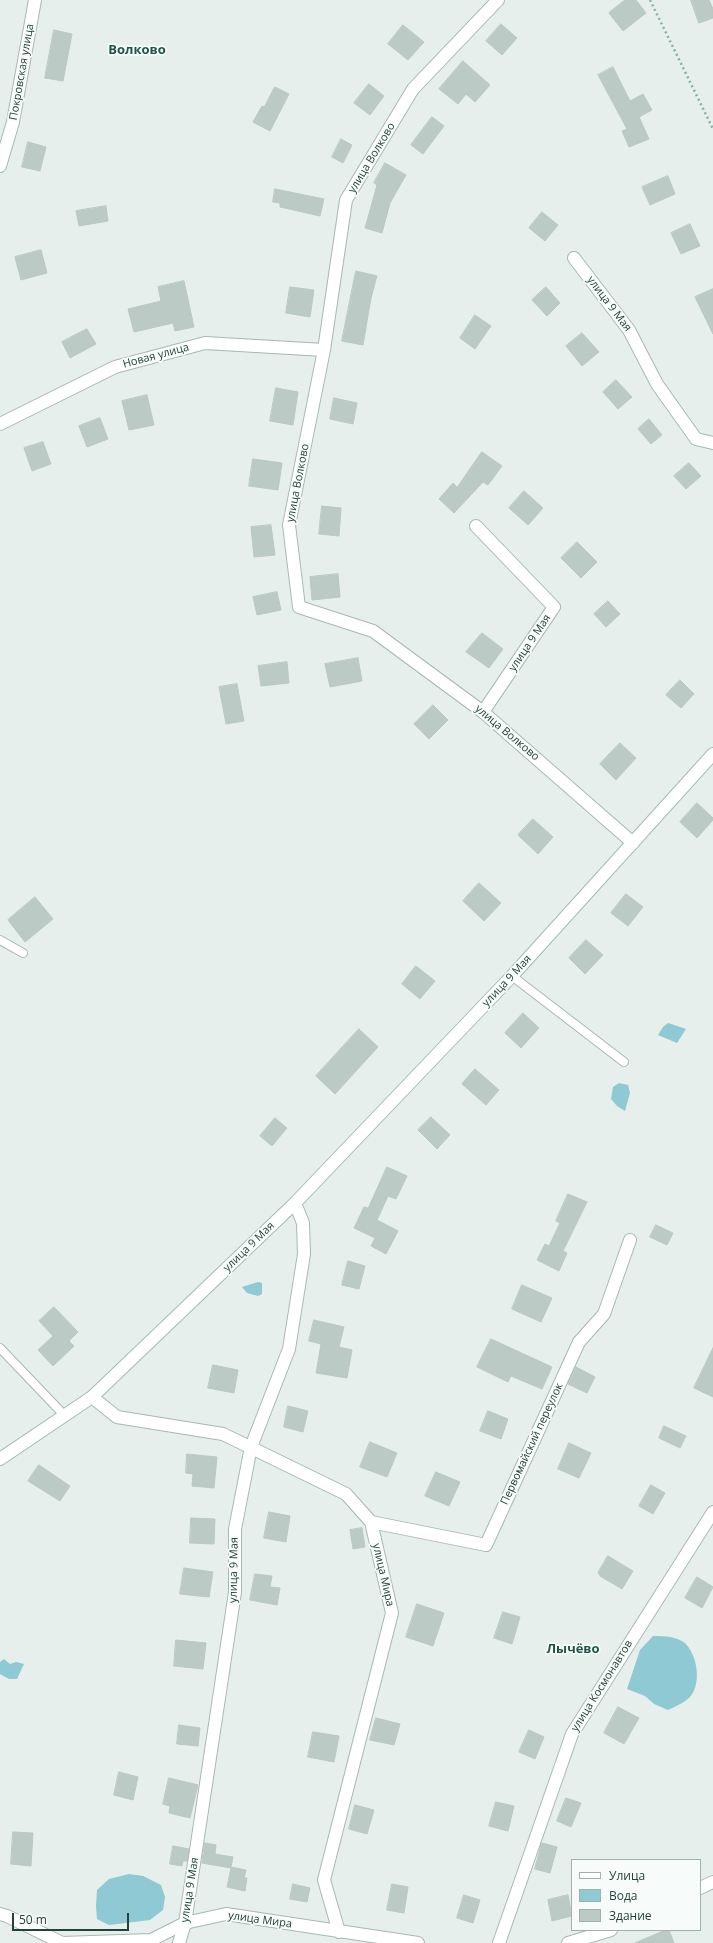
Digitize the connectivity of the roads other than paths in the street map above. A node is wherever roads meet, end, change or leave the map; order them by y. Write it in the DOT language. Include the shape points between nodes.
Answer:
graph roads {
  1 [pos="35,0"];
  2 [pos="498,0"];
  3 [pos="0,166"];
  4 [pos="574,258"];
  5 [pos="324,350"];
  6 [pos="0,424"];
  7 [pos="713,443"];
  8 [pos="476,526"];
  9 [pos="483,712"];
  10 [pos="713,754"];
  11 [pos="633,843"];
  12 [pos="0,940"];
  13 [pos="22,953"];
  14 [pos="512,976"];
  15 [pos="624,1062"];
  16 [pos="295,1203"];
  17 [pos="630,1240"];
  18 [pos="0,1348"];
  19 [pos="92,1397"];
  20 [pos="65,1416"];
  21 [pos="251,1447"];
  22 [pos="0,1459"];
  23 [pos="713,1512"];
  24 [pos="371,1522"];
  25 [pos="713,1882"];
  26 [pos="701,1888"];
  27 [pos="0,1914"];
  28 [pos="186,1923"];
  29 [pos="608,1931"];
  30 [pos="339,1932"];
  31 [pos="45,1939"];
  32 [pos="179,1943"];
  33 [pos="418,1943"];
  34 [pos="499,1943"];
  35 [pos="568,1943"];
  1 -- 3 [label="street, Покровская улица" via="13,122"];
  2 -- 5 [label="street, улица Волково" via="413,89 346,200"];
  4 -- 7 [label="street, улица 9 Мая" via="629,330 657,384 696,439"];
  5 -- 6 [label="street, Новая улица" via="205,343 115,367"];
  5 -- 9 [label="street, улица Волково" via="289,525 299,607 373,631"];
  8 -- 9 [label="street, улица 9 Мая" via="554,607"];
  9 -- 11 [label="street, улица Волково"];
  10 -- 11 [label="street, улица 9 Мая"];
  11 -- 14 [label="street, улица 9 Мая"];
  12 -- 13 [label="lane"];
  14 -- 15 [label="lane"];
  14 -- 16 [label="street, улица 9 Мая"];
  16 -- 19 [label="street, улица 9 Мая"];
  16 -- 21 [label="street, улица 9 Мая" via="302,1223 304,1254 288,1349"];
  17 -- 24 [label="street, Первомайский переулок" via="604,1314 579,1342 486,1545"];
  18 -- 20 [label="lane"];
  19 -- 20 [label="street, улица 9 Мая"];
  19 -- 21 [label="street, улица Мира" via="117,1417 223,1434"];
  20 -- 22 [label="street, улица 9 Мая"];
  21 -- 24 [label="street, улица Мира" via="346,1494"];
  21 -- 28 [label="street, улица 9 Мая" via="235,1529 235,1592"];
  23 -- 34 [label="street, улица Космонавтов" via="572,1734"];
  24 -- 30 [label="street, улица Мира" via="392,1613 324,1880"];
  25 -- 26 [label="street"];
  27 -- 31 [label="street, улица Мира"];
  28 -- 30 [label="street, улица Мира" via="226,1914"];
  28 -- 31 [label="street, улица Мира" via="151,1940 62,1943"];
  28 -- 32 [label="street, улица 9 Мая"];
  29 -- 35 [label="street"];
  30 -- 33 [label="street, улица Мира"];
}
